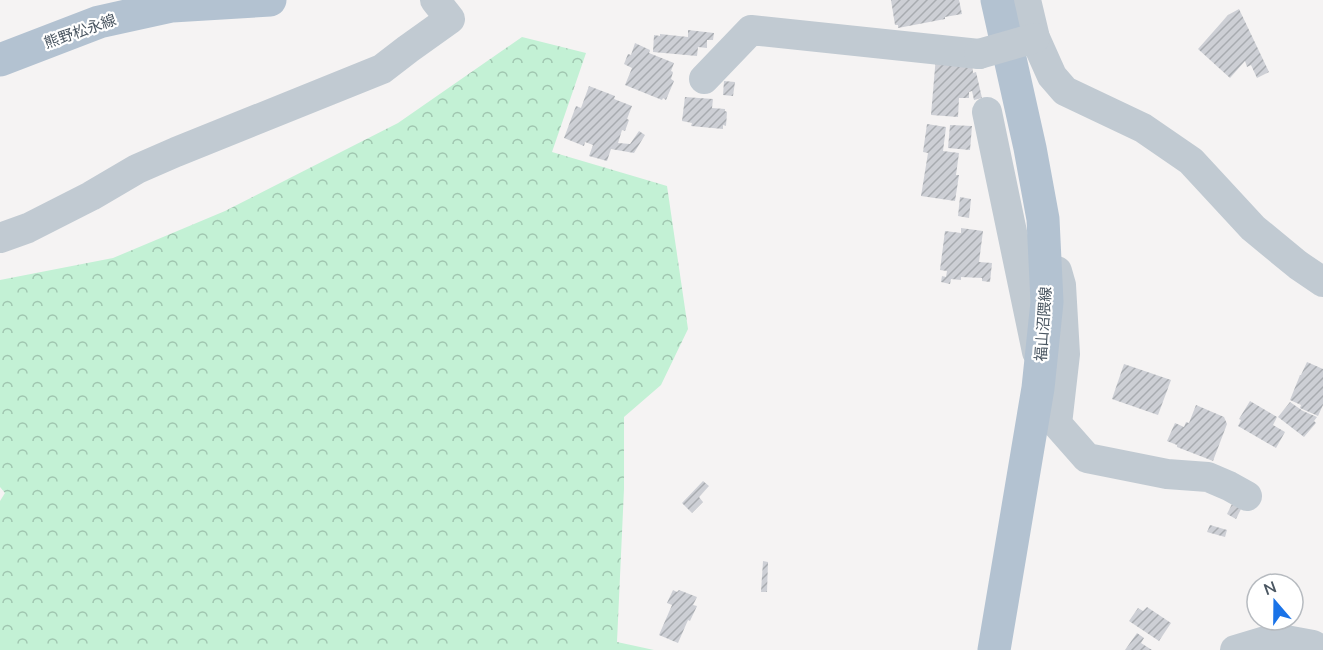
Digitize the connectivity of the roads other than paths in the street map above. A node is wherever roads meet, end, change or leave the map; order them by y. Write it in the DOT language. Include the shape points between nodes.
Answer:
graph roads {
  1 [pos="264,0"];
  2 [pos="270,0"];
  3 [pos="435,0"];
  4 [pos="997,0"];
  5 [pos="1026,0"];
  6 [pos="1035,38"];
  7 [pos="0,60"];
  8 [pos="704,79"];
  9 [pos="987,112"];
  10 [pos="1043,219"];
  11 [pos="0,238"];
  12 [pos="1323,282"];
  13 [pos="1041,367"];
  14 [pos="1247,496"];
  15 [pos="994,650"];
  16 [pos="1235,650"];
  17 [pos="1322,650"];
  1 -- 2 [label="main road, 熊野松永線"];
  1 -- 7 [label="main road, 熊野松永線" via="172,6 99,22"];
  3 -- 11 [label="street" via="450,20 382,69 137,169 92,196"];
  4 -- 10 [label="main road, 福山沼隈線"];
  5 -- 6 [label="street"];
  6 -- 8 [label="street, bridge" via="979,54 751,30"];
  6 -- 12 [label="street" via="1053,76 1065,91 1143,128 1191,161 1253,228"];
  9 -- 13 [label="street"];
  10 -- 13 [label="main road, 福山沼隈線" via="1047,303"];
  10 -- 14 [label="street" via="1061,285 1065,354 1057,424 1087,458 1167,474 1208,477"];
  13 -- 15 [label="main road, 福山沼隈線"];
  16 -- 17 [label="street" via="1275,638"];
}
